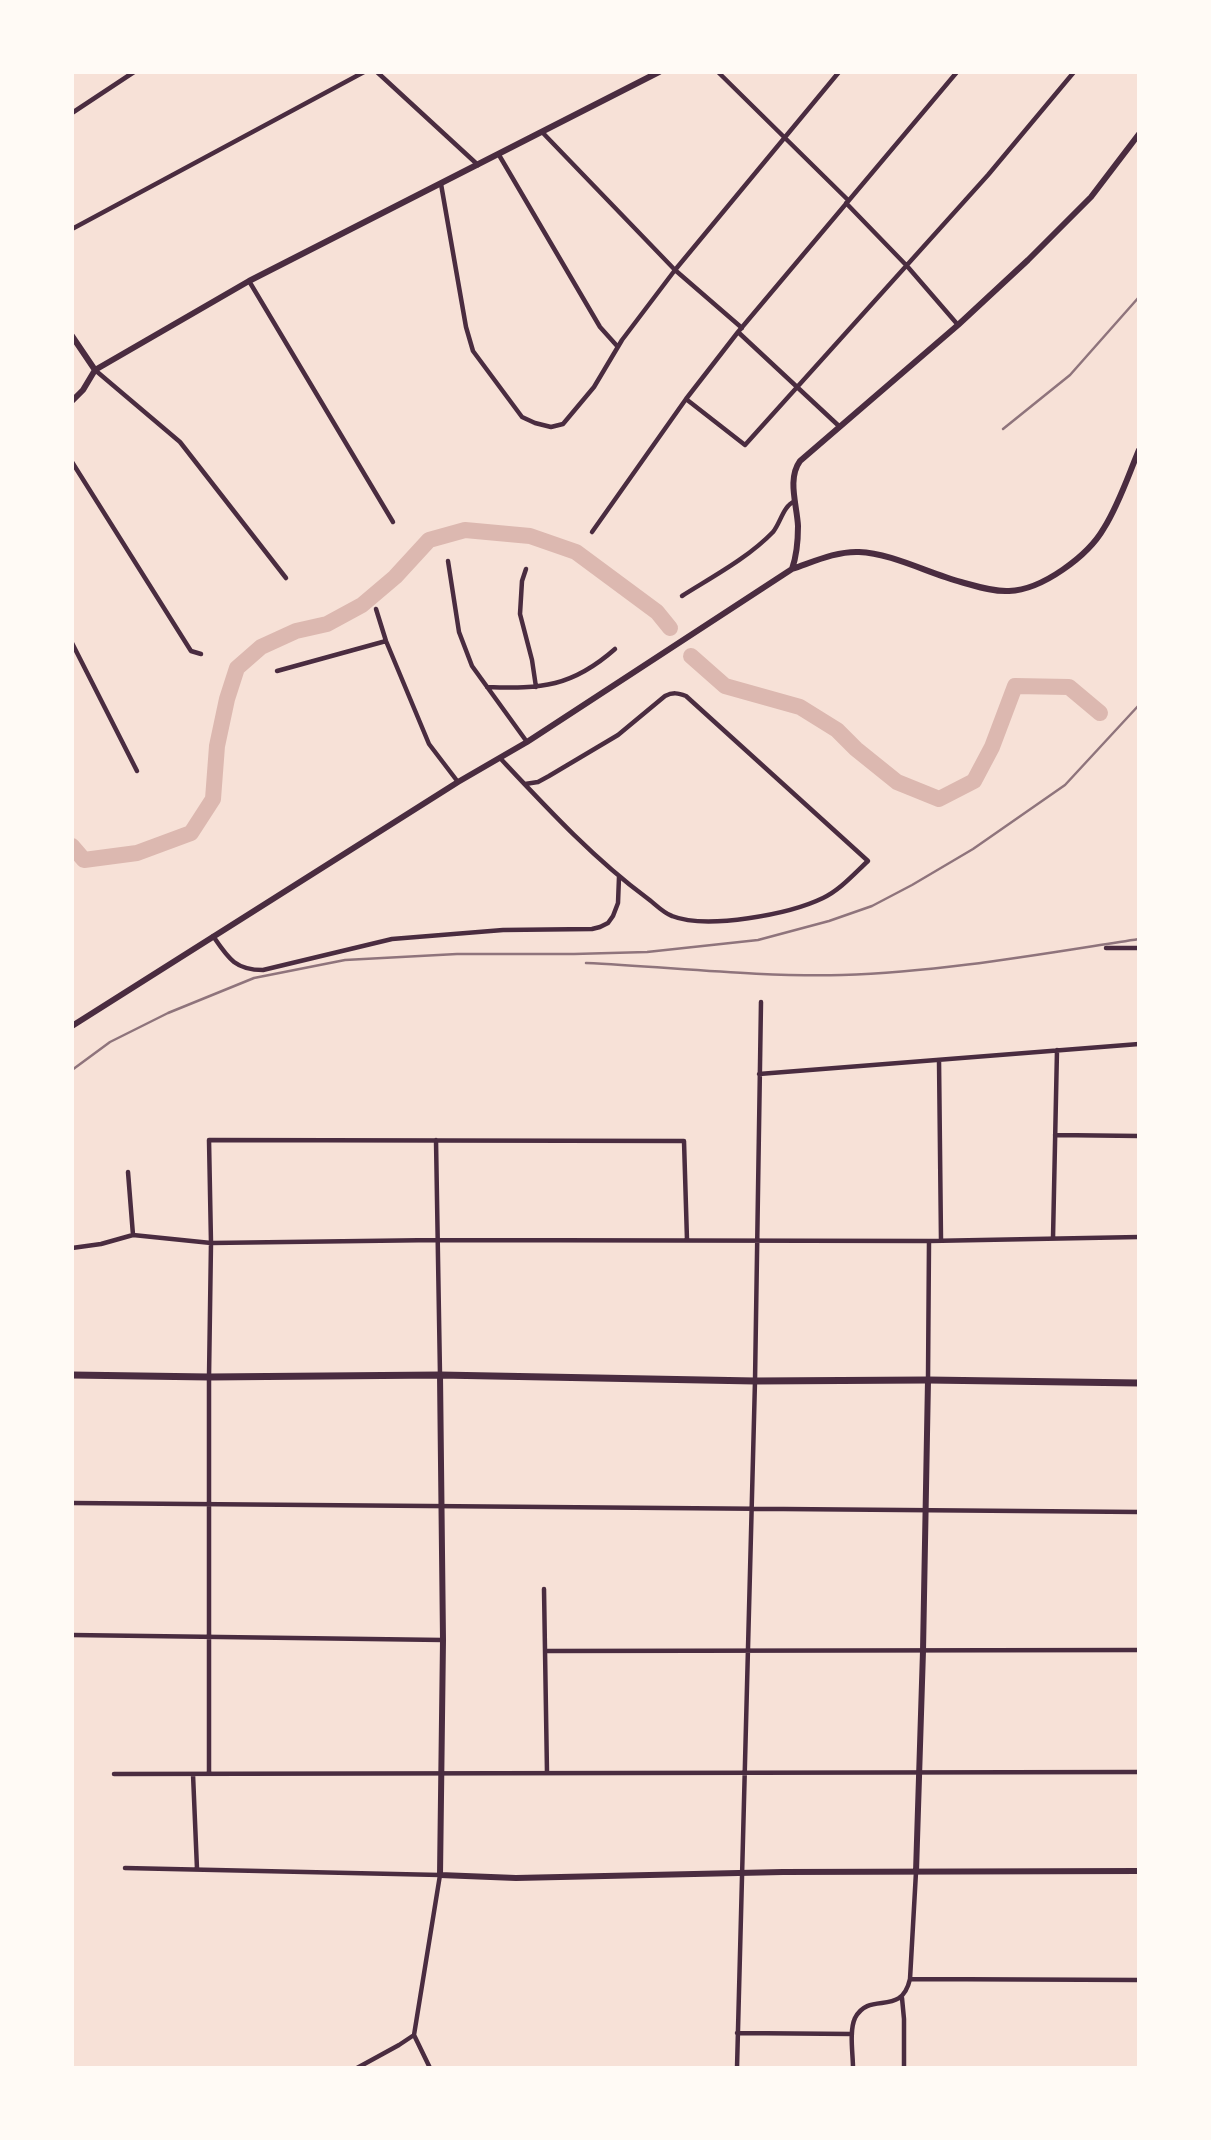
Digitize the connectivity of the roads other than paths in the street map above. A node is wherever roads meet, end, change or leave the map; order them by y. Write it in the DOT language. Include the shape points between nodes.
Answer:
graph roads {
  1 [pos="134,72"];
  2 [pos="364,72"];
  3 [pos="377,72"];
  4 [pos="659,72"];
  5 [pos="718,72"];
  6 [pos="839,72"];
  7 [pos="957,72"];
  8 [pos="1074,72"];
  9 [pos="72,113"];
  10 [pos="542,132"];
  11 [pos="1139,134"];
  12 [pos="784,139"];
  13 [pos="499,155"];
  14 [pos="478,165"];
  15 [pos="440,184"];
  16 [pos="847,202"];
  17 [pos="72,229"];
  18 [pos="907,266"];
  19 [pos="675,270"];
  20 [pos="249,281"];
  21 [pos="958,325"];
  22 [pos="740,330"];
  23 [pos="72,336"];
  24 [pos="618,347"];
  25 [pos="95,370"];
  26 [pos="798,386"];
  27 [pos="686,399"];
  28 [pos="72,401"];
  29 [pos="840,428"];
  30 [pos="1139,450"];
  31 [pos="72,462"];
  32 [pos="795,501"];
  33 [pos="393,522"];
  34 [pos="592,532"];
  35 [pos="448,561"];
  36 [pos="526,569"];
  37 [pos="792,569"];
  38 [pos="286,578"];
  39 [pos="682,596"];
  40 [pos="376,609"];
  41 [pos="386,641"];
  42 [pos="72,643"];
  43 [pos="615,649"];
  44 [pos="201,653"];
  45 [pos="277,671"];
  46 [pos="486,687"];
  47 [pos="536,687"];
  48 [pos="527,742"];
  49 [pos="500,758"];
  50 [pos="137,771"];
  51 [pos="458,782"];
  52 [pos="525,784"];
  53 [pos="619,877"];
  54 [pos="214,936"];
  55 [pos="1106,948"];
  56 [pos="1139,948"];
  57 [pos="761,1002"];
  58 [pos="72,1026"];
  59 [pos="1139,1044"];
  60 [pos="1057,1050"];
  61 [pos="939,1060"];
  62 [pos="760,1074"];
  63 [pos="1055,1135"];
  64 [pos="1139,1136"];
  65 [pos="436,1140"];
  66 [pos="128,1172"];
  67 [pos="133,1235"];
  68 [pos="1139,1237"];
  69 [pos="1053,1238"];
  70 [pos="437,1240"];
  71 [pos="687,1240"];
  72 [pos="756,1240"];
  73 [pos="941,1240"];
  74 [pos="929,1241"];
  75 [pos="211,1243"];
  76 [pos="72,1248"];
  77 [pos="72,1374"];
  78 [pos="440,1375"];
  79 [pos="209,1377"];
  80 [pos="928,1380"];
  81 [pos="755,1381"];
  82 [pos="1139,1383"];
  83 [pos="72,1503"];
  84 [pos="209,1504"];
  85 [pos="440,1507"];
  86 [pos="752,1509"];
  87 [pos="926,1510"];
  88 [pos="1139,1512"];
  89 [pos="544,1588"];
  90 [pos="72,1634"];
  91 [pos="209,1637"];
  92 [pos="443,1640"];
  93 [pos="1139,1650"];
  94 [pos="545,1651"];
  95 [pos="748,1651"];
  96 [pos="923,1651"];
  97 [pos="1139,1772"];
  98 [pos="547,1773"];
  99 [pos="746,1773"];
  100 [pos="919,1773"];
  101 [pos="114,1774"];
  102 [pos="193,1774"];
  103 [pos="209,1774"];
  104 [pos="442,1774"];
  105 [pos="125,1868"];
  106 [pos="197,1870"];
  107 [pos="1139,1871"];
  108 [pos="744,1872"];
  109 [pos="916,1872"];
  110 [pos="440,1875"];
  111 [pos="910,1979"];
  112 [pos="1139,1980"];
  113 [pos="902,1998"];
  114 [pos="737,2033"];
  115 [pos="852,2034"];
  116 [pos="414,2035"];
  117 [pos="356,2068"];
  118 [pos="430,2068"];
  119 [pos="737,2068"];
  120 [pos="853,2068"];
  121 [pos="904,2068"];
  1 -- 9 [label="street"];
  2 -- 17 [label="street"];
  3 -- 14 [label="street"];
  4 -- 10 [label="street"];
  5 -- 12 [label="street"];
  6 -- 12 [label="street"];
  7 -- 16 [label="street"];
  8 -- 18 [label="street"];
  10 -- 13 [label="street"];
  10 -- 19 [label="street"];
  11 -- 21 [label="street" via="1091,197"];
  12 -- 16 [label="street"];
  12 -- 19 [label="street"];
  13 -- 14 [label="street"];
  13 -- 24 [label="street" via="600,327"];
  14 -- 15 [label="street"];
  15 -- 20 [label="street"];
  15 -- 24 [label="street" via="473,351 522,417 551,427 563,424 594,387"];
  16 -- 18 [label="street"];
  16 -- 22 [label="street"];
  18 -- 21 [label="street"];
  18 -- 26 [label="street"];
  19 -- 22 [label="street"];
  19 -- 24 [label="street"];
  20 -- 25 [label="street"];
  20 -- 33 [label="street"];
  21 -- 29 [label="street"];
  22 -- 26 [label="street"];
  22 -- 27 [label="street"];
  23 -- 25 [label="street"];
  25 -- 28 [label="street"];
  25 -- 38 [label="street" via="180,442"];
  26 -- 27 [label="street" via="745,445"];
  26 -- 29 [label="street"];
  27 -- 34 [label="street"];
  29 -- 32 [label="street" via="795,468"];
  30 -- 37 [label="street" via="1097,539 1064,568 1023,589 962,583 856,551"];
  31 -- 44 [label="street" via="191,651"];
  32 -- 37 [label="street" via="798,538"];
  32 -- 39 [label="street" via="761,542"];
  35 -- 46 [label="street" via="459,632"];
  36 -- 47 [label="street" via="520,614"];
  37 -- 48 [label="street"];
  40 -- 41 [label="street"];
  41 -- 45 [label="street"];
  41 -- 51 [label="street" via="429,744"];
  42 -- 50 [label="street"];
  43 -- 47 [label="street" via="579,674"];
  46 -- 47 [label="street"];
  46 -- 48 [label="street"];
  48 -- 49 [label="street"];
  49 -- 51 [label="street"];
  49 -- 52 [label="street"];
  51 -- 54 [label="street"];
  52 -- 53 [label="street"];
  52 -- 53 [label="street" via="538,782 618,735 671,693 686,696 868,861 824,898 787,912 726,921 671,916"];
  53 -- 54 [label="street" via="613,916 592,929 392,939 263,970 236,964"];
  54 -- 58 [label="street"];
  55 -- 56 [label="street"];
  57 -- 62 [label="street"];
  59 -- 60 [label="street"];
  60 -- 61 [label="street"];
  60 -- 63 [label="street"];
  61 -- 62 [label="street"];
  61 -- 73 [label="street"];
  62 -- 72 [label="street"];
  63 -- 64 [label="street"];
  63 -- 69 [label="street"];
  65 -- 70 [label="street"];
  65 -- 71 [label="street" via="684,1141"];
  65 -- 75 [label="street" via="209,1140"];
  66 -- 67 [label="street"];
  67 -- 75 [label="street"];
  67 -- 76 [label="street"];
  68 -- 69 [label="street"];
  69 -- 73 [label="street"];
  70 -- 71 [label="street"];
  70 -- 75 [label="street"];
  70 -- 78 [label="street"];
  71 -- 72 [label="street"];
  72 -- 74 [label="street"];
  72 -- 81 [label="street"];
  73 -- 74 [label="street"];
  74 -- 80 [label="street"];
  75 -- 79 [label="street"];
  77 -- 79 [label="main road"];
  78 -- 79 [label="main road"];
  78 -- 81 [label="main road"];
  78 -- 85 [label="street"];
  79 -- 84 [label="street"];
  80 -- 81 [label="main road"];
  80 -- 82 [label="main road"];
  80 -- 87 [label="street"];
  81 -- 86 [label="street"];
  83 -- 84 [label="street"];
  84 -- 85 [label="street"];
  84 -- 91 [label="street"];
  85 -- 86 [label="street"];
  85 -- 92 [label="street"];
  86 -- 87 [label="street"];
  86 -- 95 [label="street"];
  87 -- 88 [label="street"];
  87 -- 96 [label="street"];
  89 -- 94 [label="street"];
  90 -- 91 [label="street"];
  91 -- 92 [label="street"];
  91 -- 103 [label="street"];
  92 -- 104 [label="street"];
  93 -- 96 [label="street"];
  94 -- 95 [label="street"];
  94 -- 98 [label="street"];
  95 -- 96 [label="street"];
  95 -- 99 [label="street"];
  96 -- 100 [label="street"];
  97 -- 100 [label="street"];
  98 -- 99 [label="street"];
  98 -- 104 [label="street"];
  99 -- 100 [label="street"];
  99 -- 108 [label="street"];
  100 -- 109 [label="street"];
  101 -- 102 [label="street"];
  102 -- 103 [label="street"];
  102 -- 106 [label="street"];
  103 -- 104 [label="street"];
  104 -- 110 [label="street"];
  105 -- 106 [label="street"];
  106 -- 110 [label="street"];
  107 -- 109 [label="street"];
  108 -- 109 [label="street"];
  108 -- 110 [label="street" via="516,1878"];
  108 -- 114 [label="street"];
  109 -- 111 [label="street"];
  110 -- 116 [label="street"];
  111 -- 112 [label="street"];
  111 -- 113 [label="street"];
  113 -- 115 [label="street" via="863,2009"];
  113 -- 121 [label="street"];
  114 -- 115 [label="street"];
  114 -- 119 [label="street"];
  115 -- 120 [label="street"];
  116 -- 117 [label="street"];
  116 -- 118 [label="street"];
}
